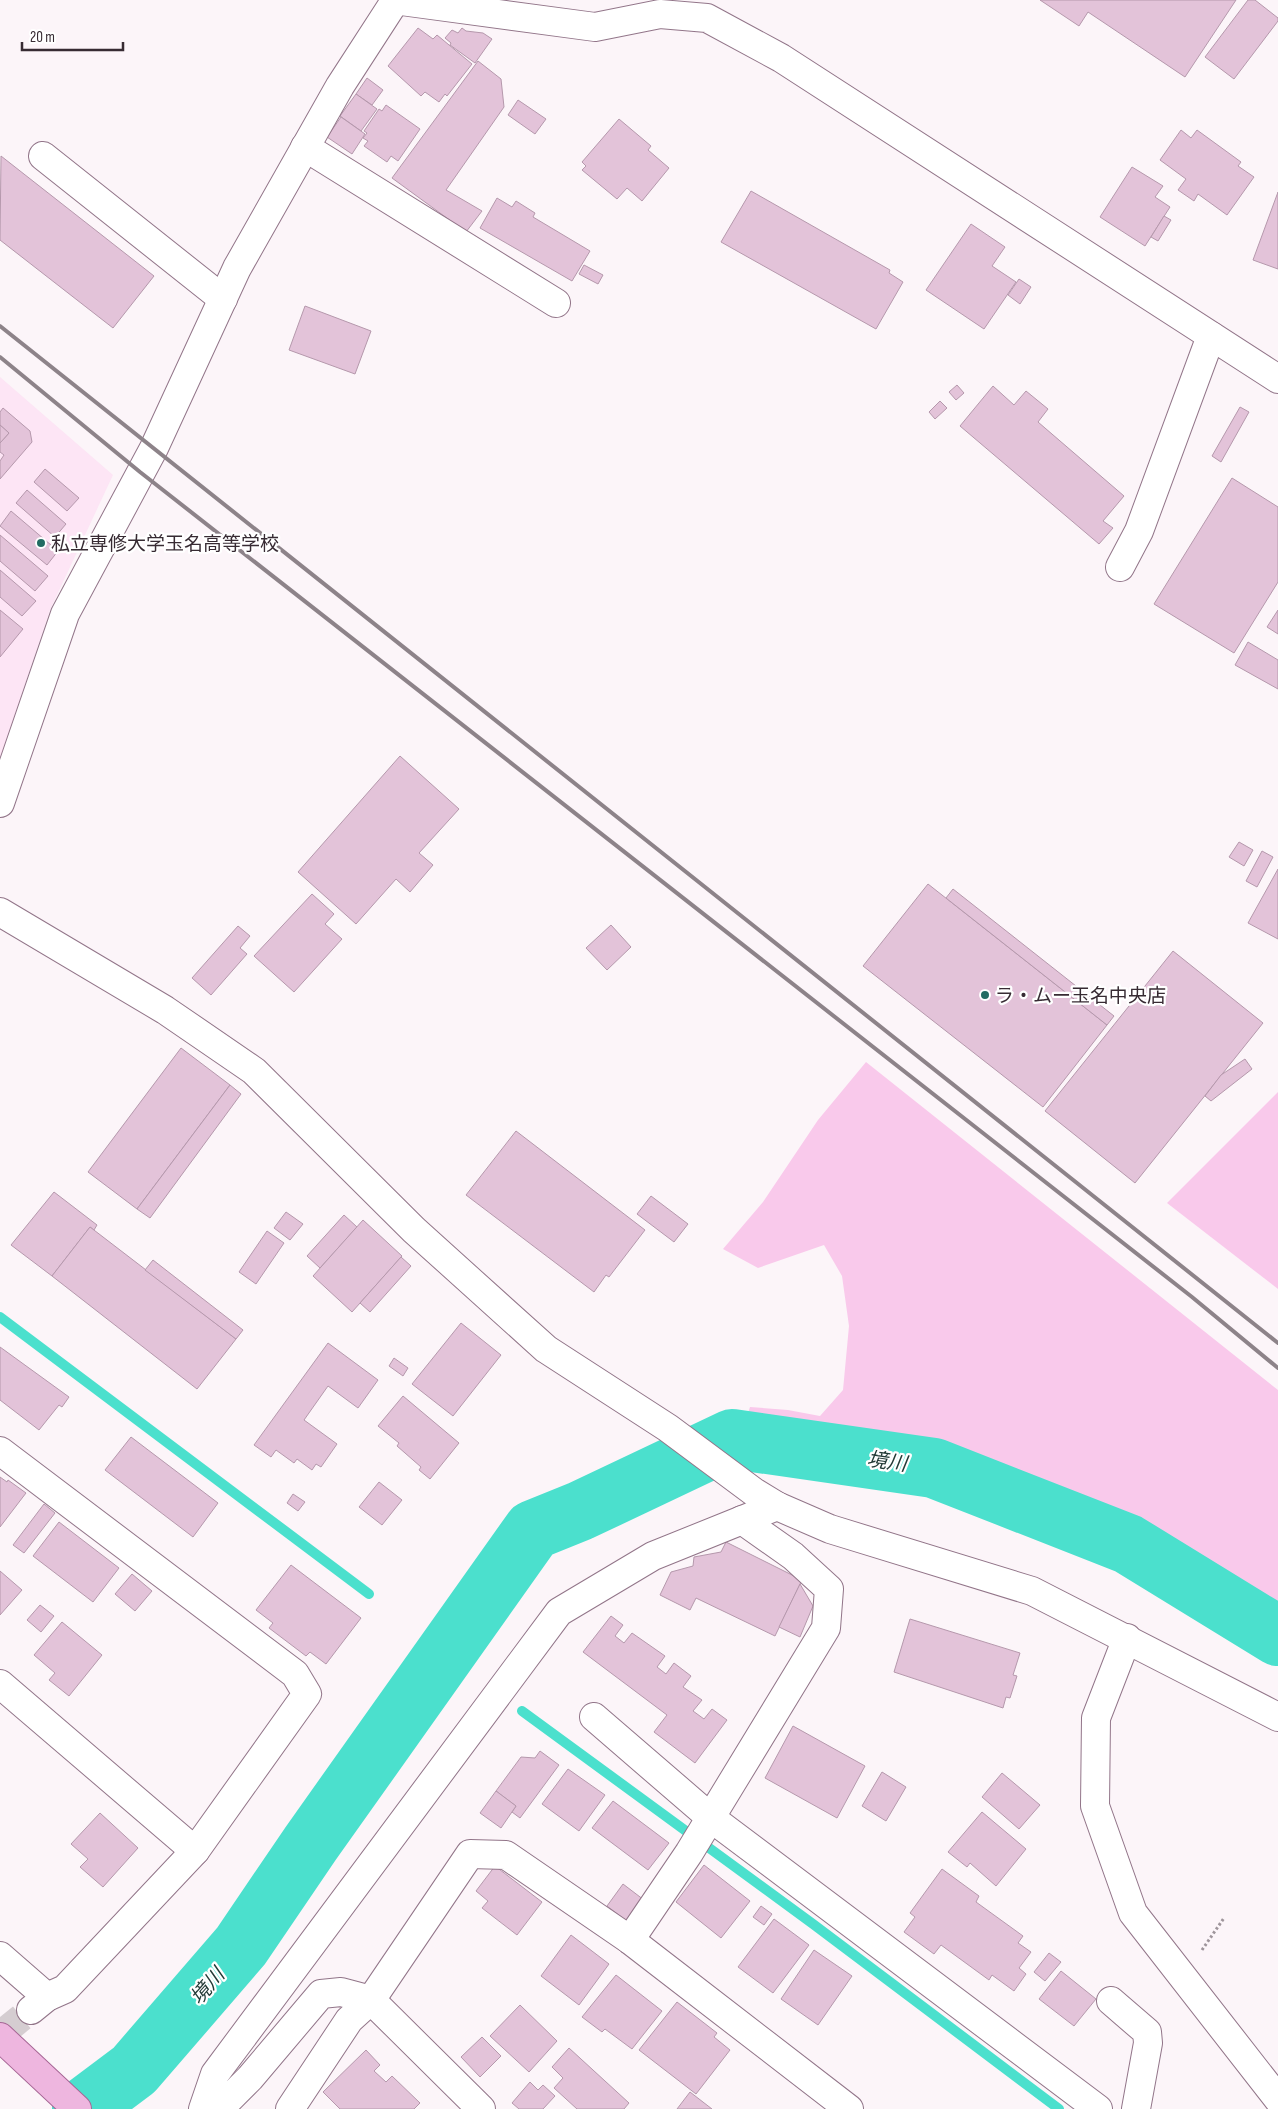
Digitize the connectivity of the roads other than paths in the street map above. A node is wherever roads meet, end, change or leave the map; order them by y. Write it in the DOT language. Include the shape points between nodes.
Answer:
graph roads {
  1 [pos="394,0"];
  2 [pos="660,7"];
  3 [pos="305,148"];
  4 [pos="43,156"];
  5 [pos="223,300"];
  6 [pos="556,303"];
  7 [pos="1211,336"];
  8 [pos="1278,379"];
  9 [pos="1120,567"];
  10 [pos="0,803"];
  11 [pos="0,912"];
  12 [pos="0,1452"];
  13 [pos="777,1506"];
  14 [pos="742,1520"];
  15 [pos="1127,1638"];
  16 [pos="0,1684"];
  17 [pos="594,1717"];
  18 [pos="1278,1717"];
  19 [pos="708,1823"];
  20 [pos="195,1851"];
  21 [pos="630,1940"];
  22 [pos="0,1956"];
  23 [pos="370,2000"];
  24 [pos="1111,2001"];
  25 [pos="6,2042"];
  26 [pos="1278,2099"];
  27 [pos="77,2109"];
  28 [pos="203,2109"];
  29 [pos="219,2109"];
  30 [pos="290,2109"];
  31 [pos="481,2109"];
  32 [pos="850,2109"];
  33 [pos="1098,2109"];
  34 [pos="1136,2109"];
  1 -- 2 [label="street" via="595,27"];
  1 -- 3 [label="street"];
  2 -- 7 [label="street" via="707,18 781,58"];
  3 -- 5 [label="street" via="237,268"];
  3 -- 6 [label="street"];
  4 -- 5 [label="street"];
  5 -- 10 [label="street" via="154,448 65,614"];
  7 -- 8 [label="street"];
  7 -- 9 [label="street" via="1139,531"];
  11 -- 13 [label="street" via="165,1010 254,1071 414,1230 546,1349 668,1428"];
  12 -- 20 [label="street" via="295,1674 307,1694"];
  13 -- 14 [label="street"];
  13 -- 15 [label="street" via="830,1528 1032,1591"];
  14 -- 19 [label="street" via="794,1556 828,1589 826,1628"];
  14 -- 28 [label="street" via="653,1556 559,1612 215,2074"];
  15 -- 18 [label="street"];
  15 -- 26 [label="street" via="1096,1718 1095,1806 1133,1913"];
  16 -- 20 [label="street"];
  17 -- 19 [label="street"];
  19 -- 21 [label="street"];
  19 -- 33 [label="street"];
  20 -- 22 [label="street" via="64,1990 39,2004"];
  21 -- 23 [label="street" via="506,1855 470,1854"];
  21 -- 32 [label="street"];
  23 -- 29 [label="street" via="341,1992 321,1994 250,2078"];
  23 -- 30 [label="street" via="349,2020"];
  23 -- 31 [label="street"];
  24 -- 34 [label="street" via="1146,2032 1148,2043"];
  25 -- 27 [label="main road"];
}
